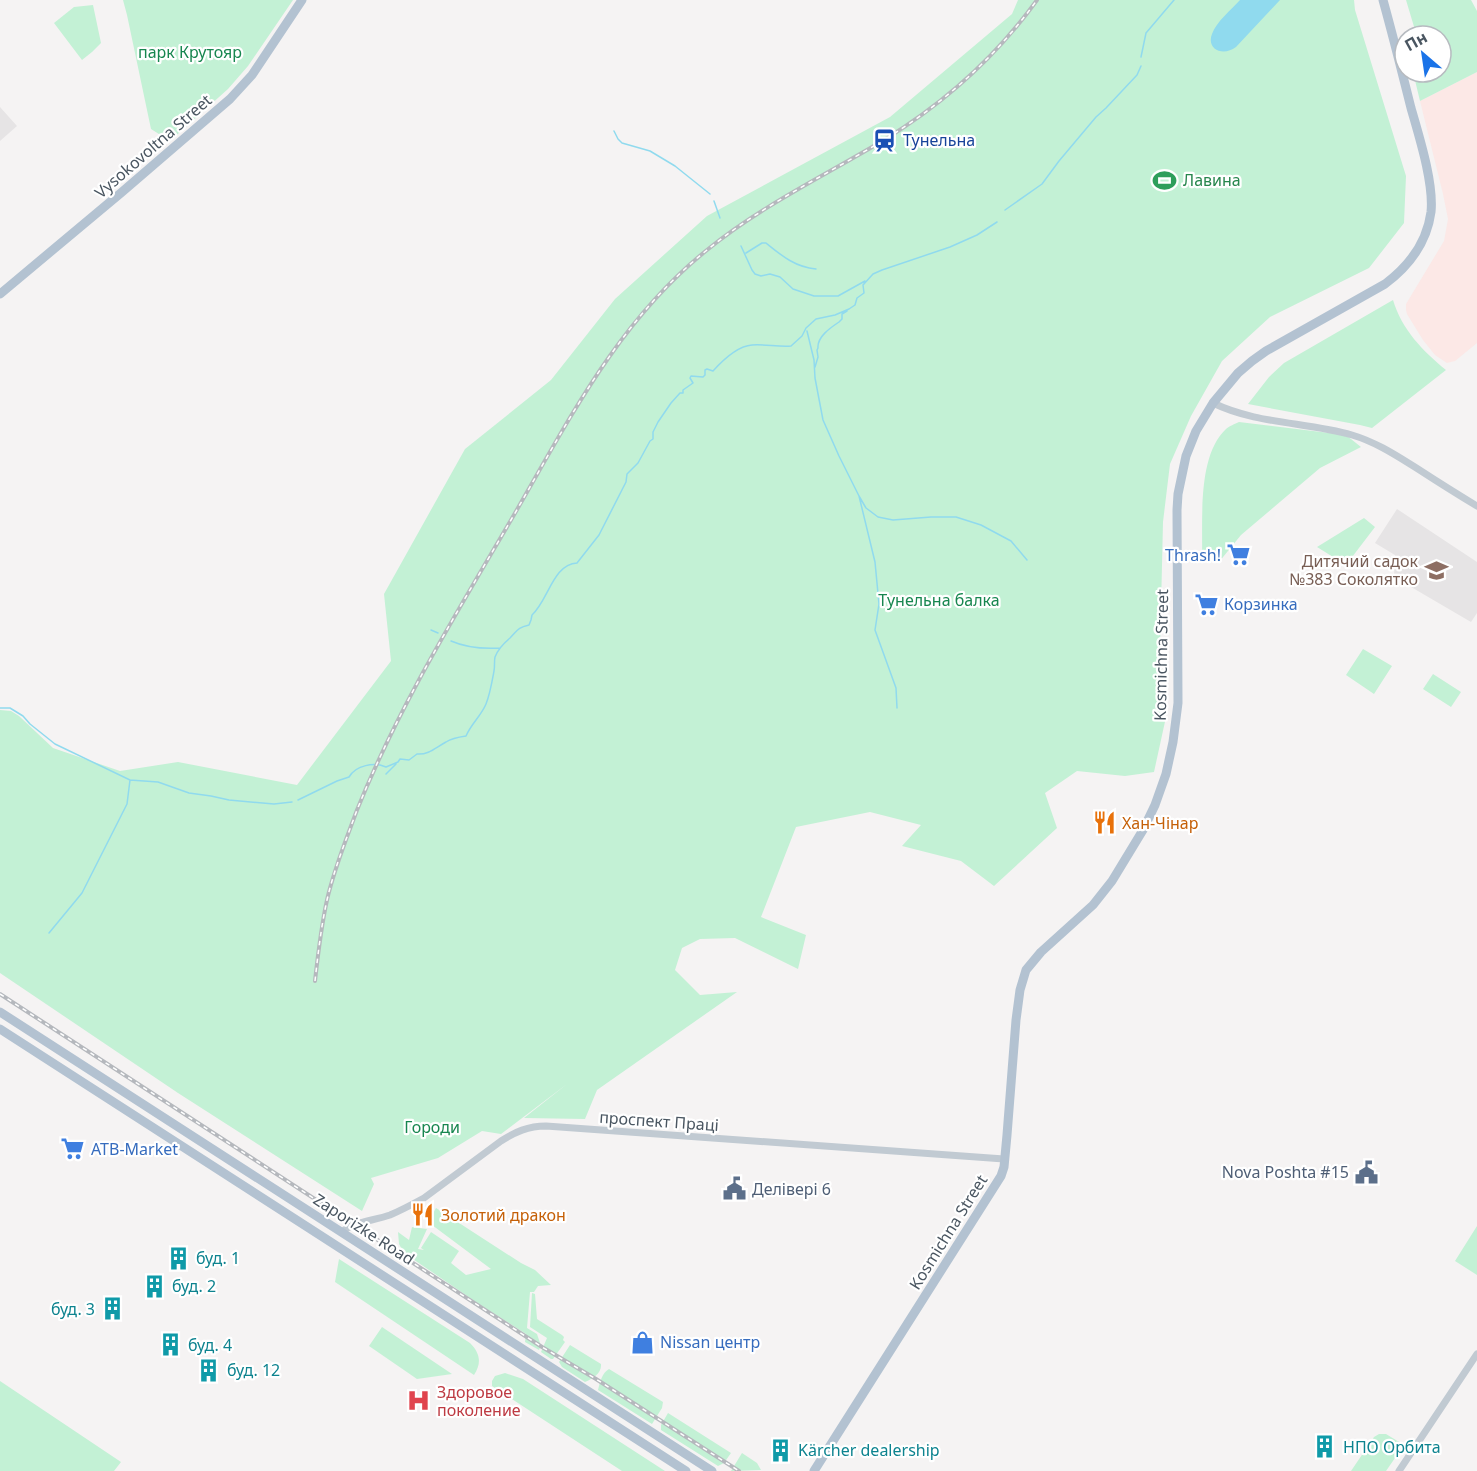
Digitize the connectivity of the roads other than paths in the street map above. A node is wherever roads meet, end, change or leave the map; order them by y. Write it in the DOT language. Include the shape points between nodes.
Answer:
graph roads {
  1 [pos="302,0"];
  2 [pos="1383,0"];
  3 [pos="0,294"];
  4 [pos="1213,403"];
  5 [pos="1477,506"];
  6 [pos="0,1012"];
  7 [pos="0,1029"];
  8 [pos="1004,1159"];
  9 [pos="341,1232"];
  10 [pos="334,1244"];
  11 [pos="511,1341"];
  12 [pos="504,1353"];
  13 [pos="1477,1354"];
  14 [pos="686,1471"];
  15 [pos="712,1471"];
  16 [pos="814,1471"];
  17 [pos="1399,1471"];
  1 -- 3 [label="main road, Vysokovoltna Street" via="252,75 230,99"];
  2 -- 4 [label="main road, Kosmichna Street" via="1431,192 1424,238 1393,278 1266,351 1238,373"];
  4 -- 5 [label="street" via="1245,415 1333,430 1377,444"];
  4 -- 8 [label="main road, Kosmichna Street" via="1186,456 1178,494 1178,703 1166,774 1143,830 1112,881 1094,905 1026,970 1016,1020"];
  6 -- 9 [label="main road, Zaporizke Road"];
  7 -- 10 [label="main road, Zaporizke Road"];
  8 -- 9 [label="street, проспект Праці" via="531,1127 513,1133 424,1198 391,1215"];
  8 -- 16 [label="main road, Kosmichna Street" via="997,1183"];
  9 -- 10 [label="main road"];
  9 -- 11 [label="main road, Zaporizke Road"];
  10 -- 12 [label="main road, Zaporizke Road"];
  11 -- 12 [label="main road"];
  11 -- 15 [label="main road, Zaporizke Road"];
  12 -- 14 [label="main road, Zaporizke Road"];
  13 -- 17 [label="street"];
}
